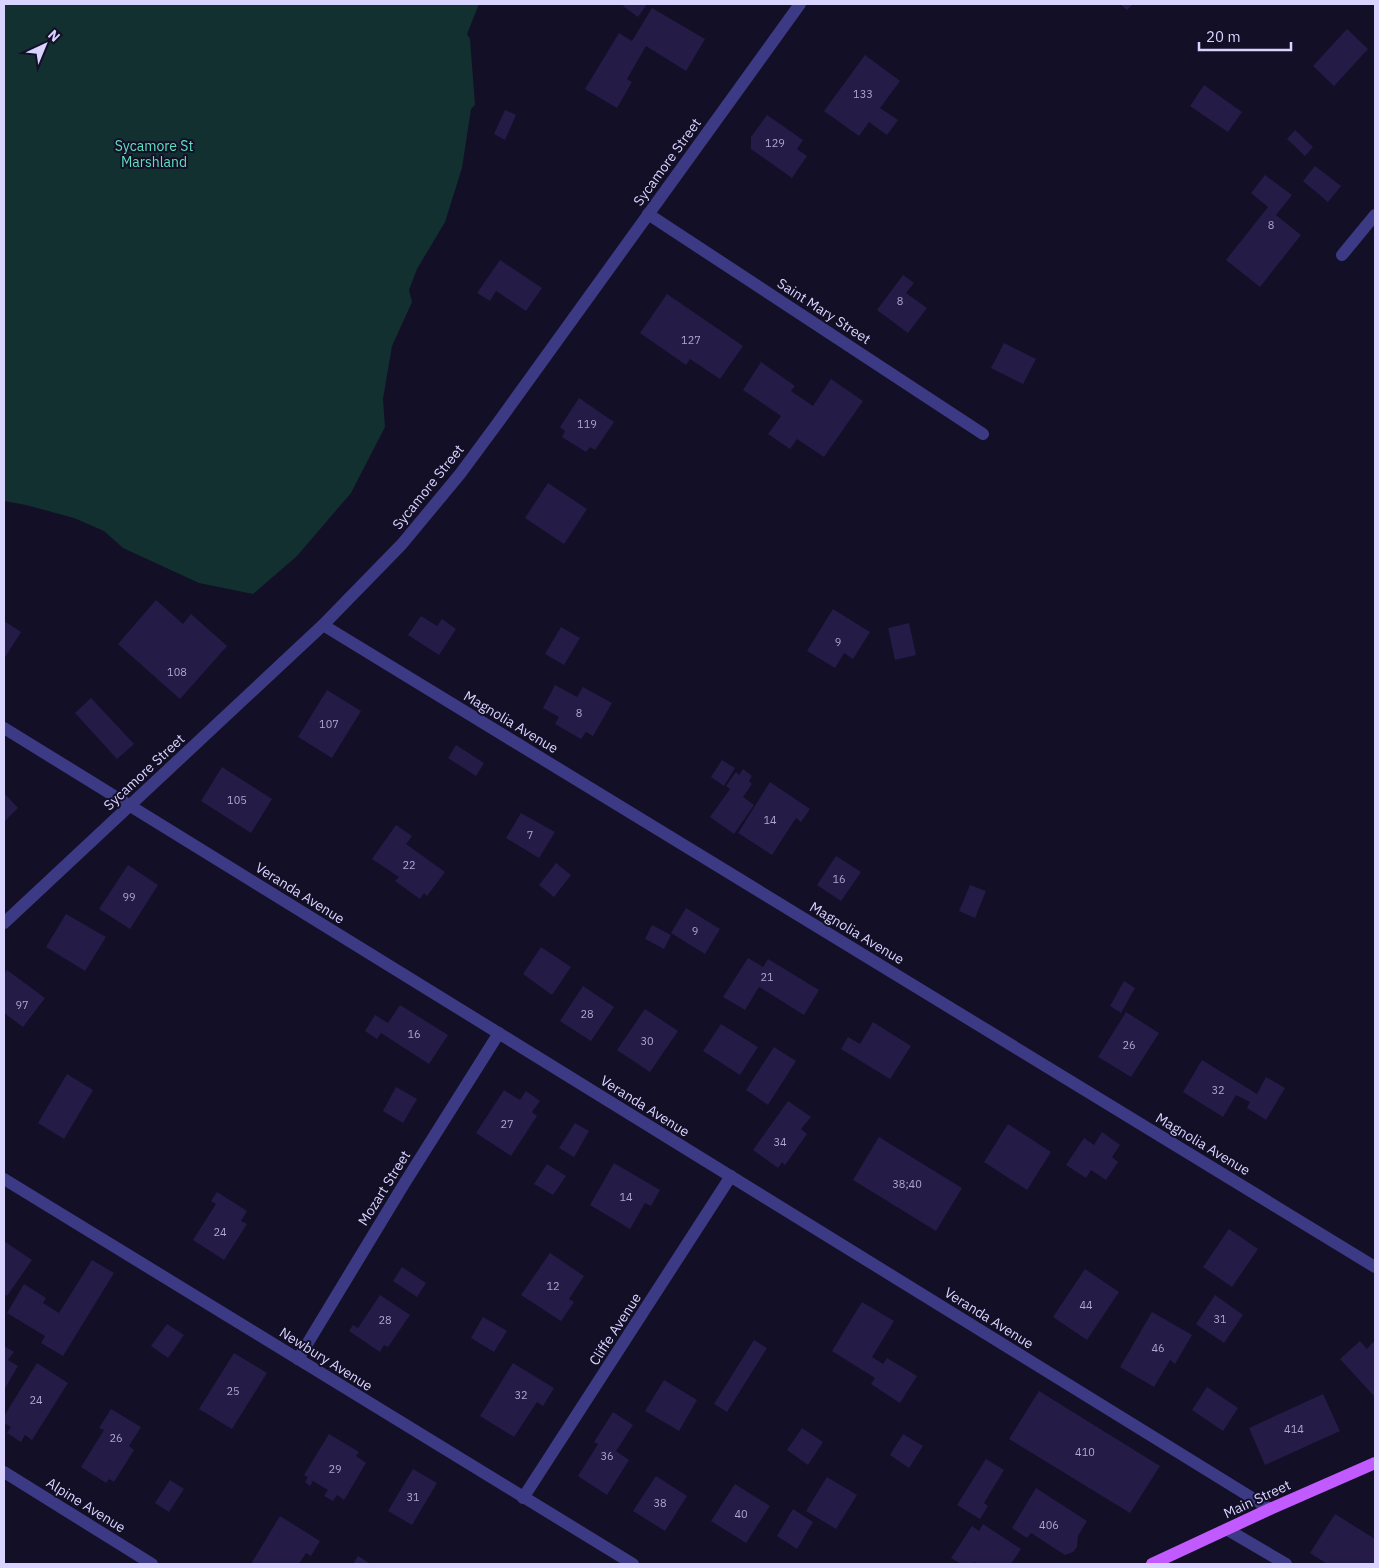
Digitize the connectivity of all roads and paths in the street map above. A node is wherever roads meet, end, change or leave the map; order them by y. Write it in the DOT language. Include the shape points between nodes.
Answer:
graph roads {
  1 [pos="800,4"];
  2 [pos="648,214"];
  3 [pos="1375,215"];
  4 [pos="1342,255"];
  5 [pos="983,434"];
  6 [pos="323,625"];
  7 [pos="4,728"];
  8 [pos="130,806"];
  9 [pos="4,923"];
  10 [pos="498,1033"];
  11 [pos="731,1176"];
  12 [pos="4,1179"];
  13 [pos="1375,1267"];
  14 [pos="298,1359"];
  15 [pos="1375,1462"];
  16 [pos="4,1472"];
  17 [pos="523,1498"];
  18 [pos="1270,1509"];
  19 [pos="1228,1530"];
  20 [pos="152,1564"];
  21 [pos="632,1564"];
  22 [pos="1152,1564"];
  23 [pos="1286,1564"];
  1 -- 2 [label="street, Sycamore Street"];
  2 -- 5 [label="street, Saint Mary Street"];
  2 -- 6 [label="street, Sycamore Street" via="460,474 402,544"];
  3 -- 4 [label="street"];
  6 -- 8 [label="street, Sycamore Street"];
  6 -- 13 [label="street, Magnolia Avenue"];
  7 -- 8 [label="street, Veranda Avenue"];
  8 -- 9 [label="street, Sycamore Street"];
  8 -- 10 [label="street, Veranda Avenue"];
  10 -- 11 [label="street, Veranda Avenue"];
  10 -- 14 [label="street, Mozart Street"];
  11 -- 17 [label="street, Cliffe Avenue"];
  11 -- 18 [label="street, Veranda Avenue"];
  12 -- 14 [label="street, Newbury Avenue"];
  14 -- 17 [label="street, Newbury Avenue"];
  15 -- 18 [label="main road, Main Street"];
  16 -- 20 [label="street, Alpine Avenue"];
  17 -- 21 [label="street, Newbury Avenue"];
  18 -- 19 [label="main road, Main Street"];
  19 -- 22 [label="main road, Main Street"];
  19 -- 23 [label="street"];
}
